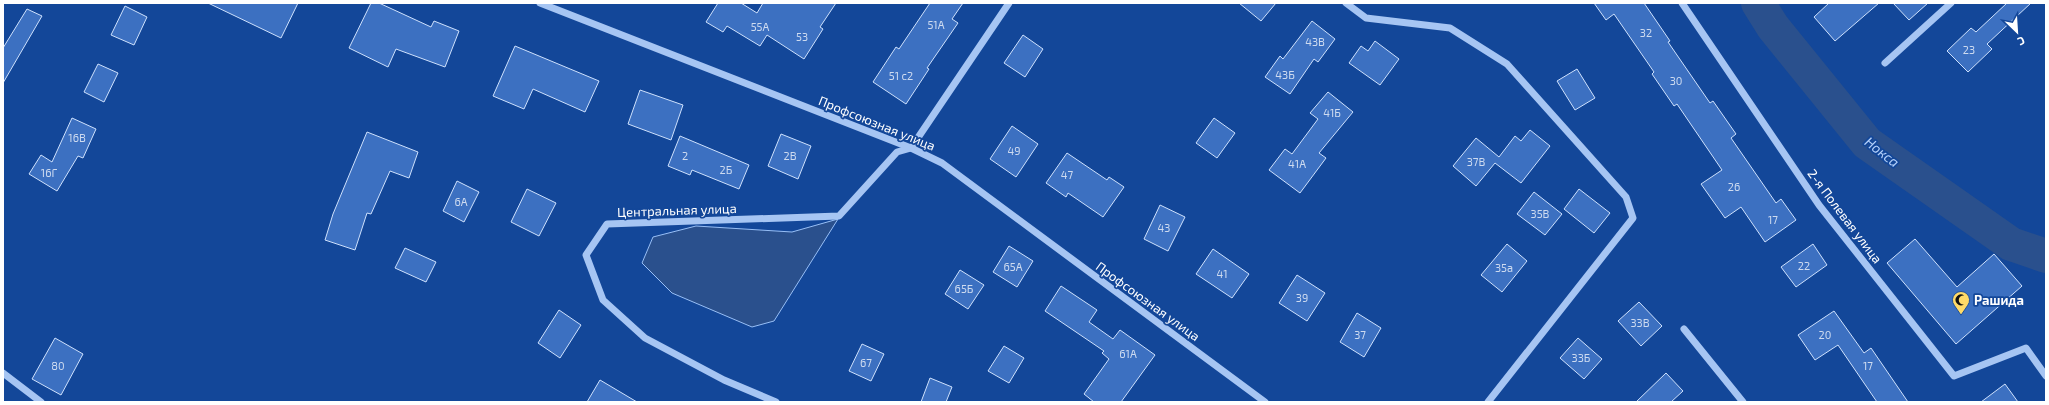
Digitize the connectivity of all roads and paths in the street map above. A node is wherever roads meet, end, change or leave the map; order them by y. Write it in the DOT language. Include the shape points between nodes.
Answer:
graph roads {
  1 [pos="540,3"];
  2 [pos="1009,3"];
  3 [pos="1346,3"];
  4 [pos="1682,3"];
  5 [pos="1951,3"];
  6 [pos="1884,63"];
  7 [pos="911,148"];
  8 [pos="1684,329"];
  9 [pos="3,373"];
  10 [pos="2046,376"];
  11 [pos="41,402"];
  12 [pos="776,402"];
  13 [pos="1265,402"];
  14 [pos="1488,402"];
  15 [pos="1743,402"];
  1 -- 7 [label="street, Профсоюзная улица"];
  2 -- 7 [label="street"];
  3 -- 14 [label="street" via="1366,18 1450,28 1506,64 1626,198 1633,218"];
  4 -- 10 [label="street, 2-я Полевая улица" via="1819,204 1954,376 2026,348"];
  5 -- 6 [label="street"];
  7 -- 12 [label="street, Центральная улица" via="897,152 839,216 607,224 586,255 603,300 645,338 724,380"];
  7 -- 13 [label="street, Профсоюзная улица" via="942,163"];
  8 -- 15 [label="street"];
  9 -- 11 [label="street"];
}
